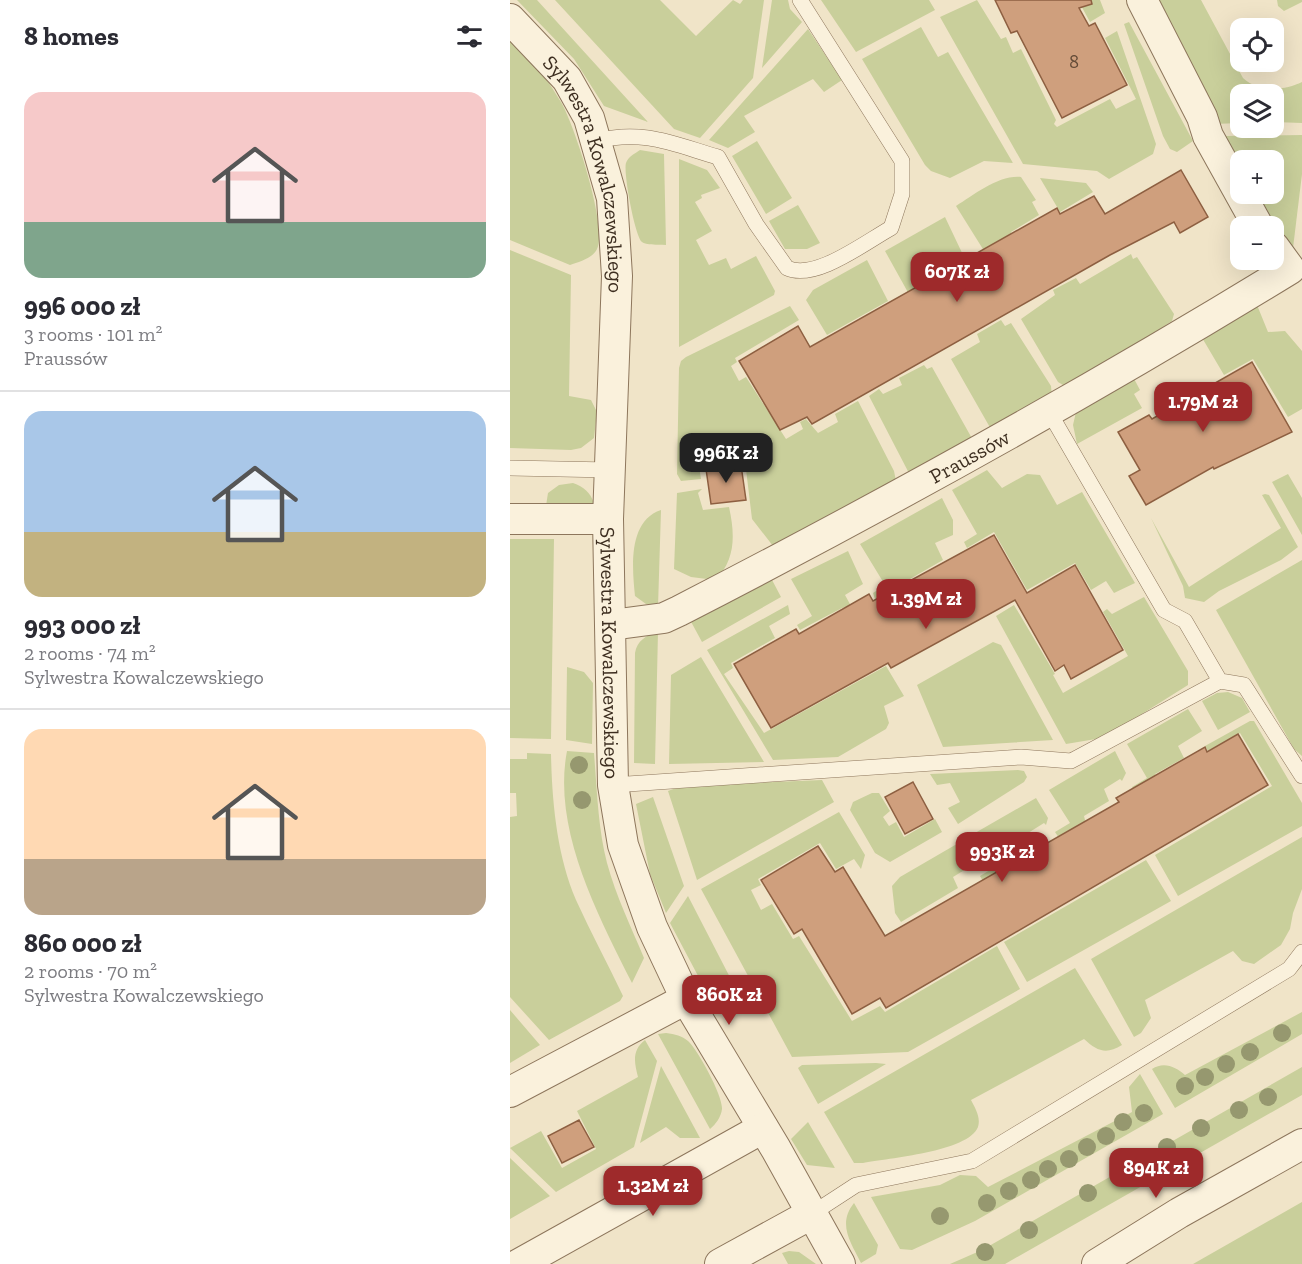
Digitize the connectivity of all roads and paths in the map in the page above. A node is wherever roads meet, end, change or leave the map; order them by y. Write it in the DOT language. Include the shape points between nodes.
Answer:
graph roads {
  1 [pos="800,0"];
  2 [pos="1142,0"];
  3 [pos="510,19"];
  4 [pos="596,141"];
  5 [pos="1252,216"];
  6 [pos="1267,270"];
  7 [pos="1048,410"];
  8 [pos="510,468"];
  9 [pos="610,470"];
  10 [pos="510,519"];
  11 [pos="608,519"];
  12 [pos="610,625"];
  13 [pos="1220,681"];
  14 [pos="1302,776"];
  15 [pos="613,785"];
  16 [pos="1302,952"];
  17 [pos="686,999"];
  18 [pos="510,1092"];
  19 [pos="763,1128"];
  20 [pos="1302,1144"];
  21 [pos="813,1213"];
  22 [pos="519,1264"];
  23 [pos="720,1264"];
  24 [pos="840,1264"];
  25 [pos="1097,1264"];
  1 -- 4 [label="lane" via="902,161 902,194 891,228 814,271 794,271 787,268 756,224 718,157 644,136"];
  2 -- 5 [label="street" via="1208,136"];
  3 -- 4 [label="street, Sylwestra Kowalczewskiego" via="567,79 589,118"];
  4 -- 9 [label="street, Sylwestra Kowalczewskiego" via="612,198 617,247"];
  6 -- 7 [label="street, Praussów" via="1188,332"];
  7 -- 12 [label="street, Praussów" via="845,525 680,611 664,618"];
  7 -- 13 [label="lane" via="1164,610 1185,621"];
  8 -- 9 [label="lane"];
  9 -- 11 [label="street, Sylwestra Kowalczewskiego"];
  10 -- 11 [label="street"];
  11 -- 12 [label="street, Sylwestra Kowalczewskiego"];
  12 -- 15 [label="street, Sylwestra Kowalczewskiego"];
  13 -- 14 [label="lane" via="1244,685"];
  13 -- 15 [label="lane" via="1071,761 1021,757"];
  15 -- 17 [label="street, Sylwestra Kowalczewskiego" via="620,835 636,885"];
  16 -- 21 [label="lane" via="1289,969 972,1161 856,1185"];
  17 -- 18 [label="street"];
  17 -- 19 [label="street, Sylwestra Kowalczewskiego"];
  19 -- 21 [label="street, Sylwestra Kowalczewskiego"];
  19 -- 22 [label="street"];
  20 -- 25 [label="street"];
  21 -- 23 [label="street"];
  21 -- 24 [label="street, Sylwestra Kowalczewskiego"];
}
